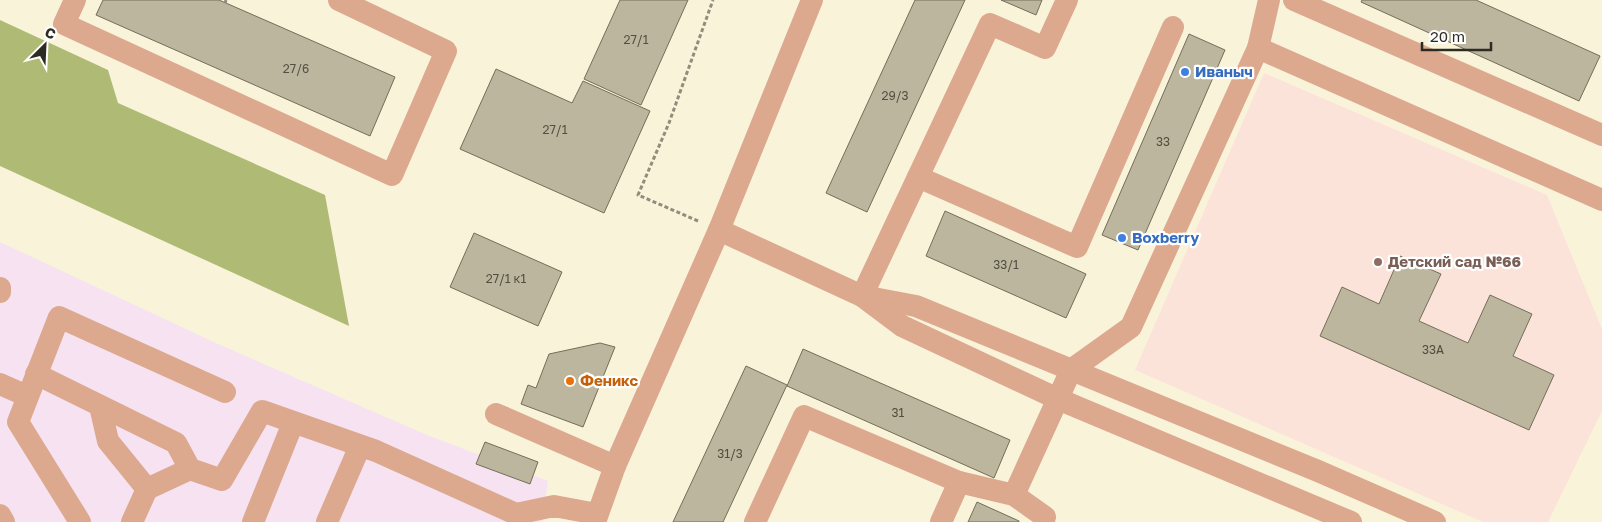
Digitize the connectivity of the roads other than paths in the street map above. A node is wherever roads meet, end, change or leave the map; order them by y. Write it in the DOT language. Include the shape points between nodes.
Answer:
graph roads {
  1 [pos="75,0"];
  2 [pos="812,0"];
  3 [pos="1067,0"];
  4 [pos="1270,0"];
  5 [pos="1294,0"];
  6 [pos="349,2"];
  7 [pos="1173,27"];
  8 [pos="1258,48"];
  9 [pos="1602,135"];
  10 [pos="918,177"];
  11 [pos="1602,200"];
  12 [pos="719,230"];
  13 [pos="0,288"];
  14 [pos="0,292"];
  15 [pos="862,296"];
  16 [pos="1072,370"];
  17 [pos="36,374"];
  18 [pos="0,384"];
  19 [pos="225,392"];
  20 [pos="27,396"];
  21 [pos="1058,399"];
  22 [pos="100,406"];
  23 [pos="496,414"];
  24 [pos="294,423"];
  25 [pos="360,446"];
  26 [pos="615,466"];
  27 [pos="190,469"];
  28 [pos="1318,471"];
  29 [pos="959,482"];
  30 [pos="147,489"];
  31 [pos="1014,495"];
  32 [pos="1303,503"];
  33 [pos="0,515"];
  34 [pos="515,518"];
  35 [pos="596,518"];
  36 [pos="4,522"];
  37 [pos="80,522"];
  38 [pos="132,522"];
  39 [pos="254,522"];
  40 [pos="327,522"];
  41 [pos="755,522"];
  42 [pos="941,522"];
  43 [pos="1043,522"];
  44 [pos="1350,522"];
  45 [pos="1435,522"];
  1 -- 6 [label="street" via="64,24 392,175 446,51"];
  2 -- 12 [label="street"];
  3 -- 10 [label="street" via="1045,48 990,24"];
  4 -- 8 [label="street"];
  5 -- 9 [label="street"];
  7 -- 10 [label="street" via="1077,247"];
  8 -- 11 [label="street"];
  8 -- 16 [label="street" via="1131,327"];
  10 -- 15 [label="street"];
  12 -- 15 [label="street"];
  12 -- 26 [label="street"];
  13 -- 14 [label="street"];
  15 -- 16 [label="street" via="916,306"];
  15 -- 21 [label="street" via="902,326"];
  16 -- 21 [label="street"];
  16 -- 28 [label="street"];
  17 -- 19 [label="street" via="59,317"];
  17 -- 20 [label="street"];
  17 -- 22 [label="street"];
  18 -- 20 [label="street"];
  20 -- 37 [label="street" via="18,422"];
  21 -- 31 [label="street"];
  21 -- 32 [label="street"];
  22 -- 27 [label="street" via="176,443"];
  22 -- 30 [label="street" via="108,441"];
  23 -- 26 [label="street"];
  24 -- 25 [label="street"];
  24 -- 27 [label="street" via="262,411 222,480"];
  24 -- 39 [label="street"];
  25 -- 34 [label="street"];
  25 -- 40 [label="street"];
  26 -- 35 [label="street"];
  27 -- 30 [label="street"];
  28 -- 32 [label="street"];
  28 -- 45 [label="street"];
  29 -- 31 [label="street"];
  29 -- 41 [label="street" via="804,416"];
  29 -- 42 [label="street"];
  30 -- 38 [label="street"];
  31 -- 43 [label="street" via="1045,517"];
  32 -- 44 [label="street"];
  33 -- 36 [label="street"];
  34 -- 35 [label="street" via="554,506"];
}
